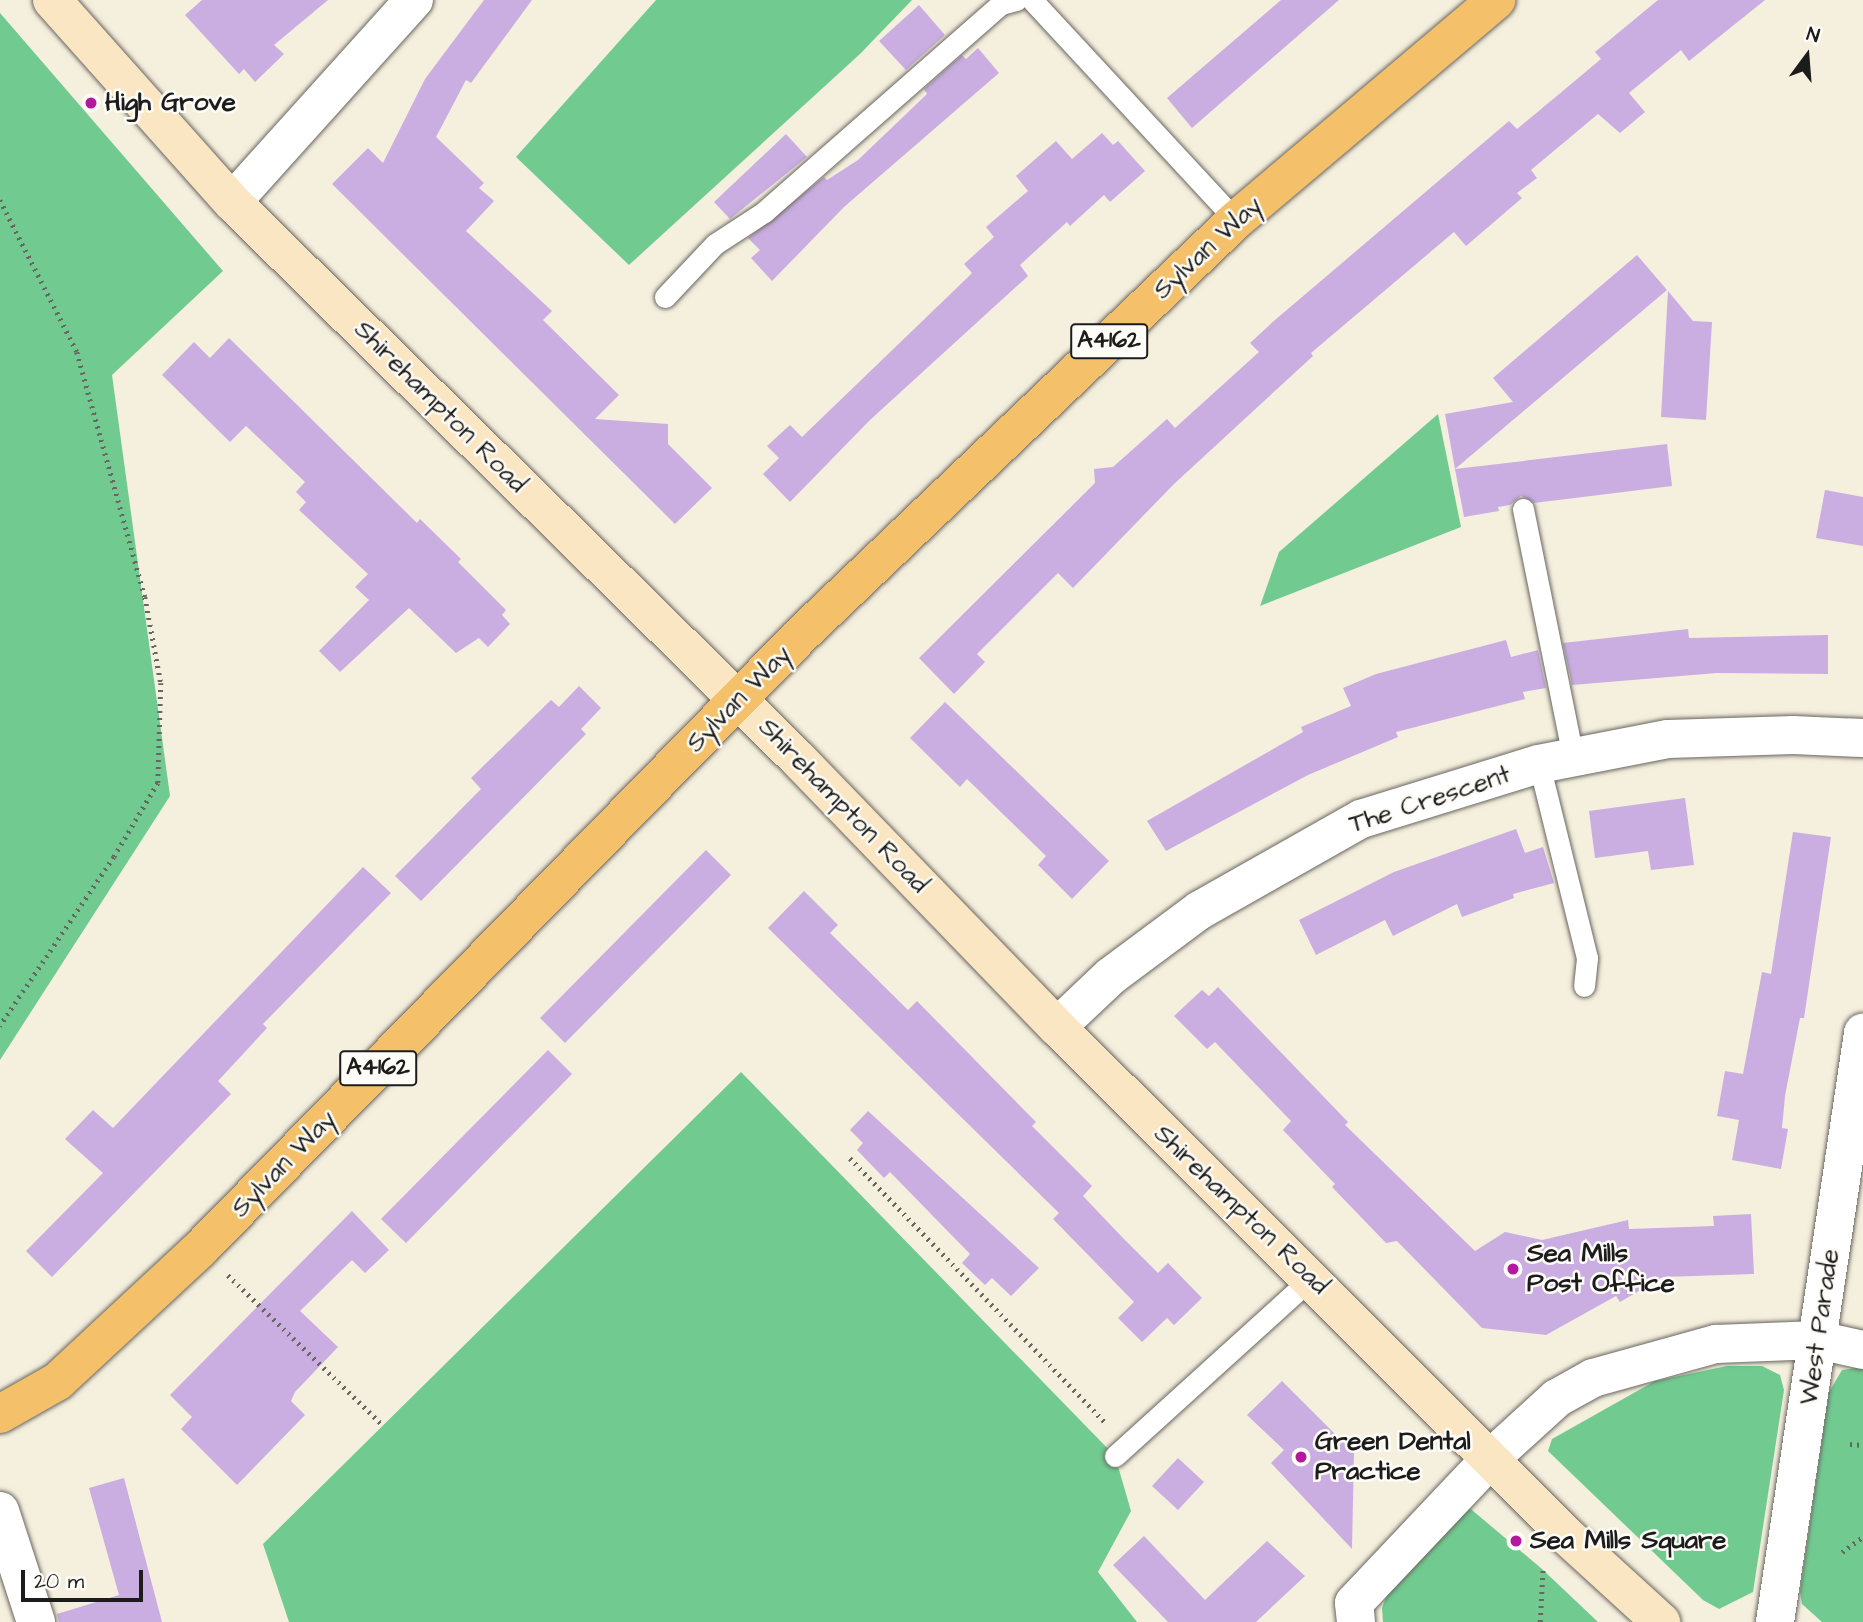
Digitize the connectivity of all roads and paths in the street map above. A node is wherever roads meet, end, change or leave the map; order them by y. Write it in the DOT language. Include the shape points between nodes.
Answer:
graph roads {
  1 [pos="52,0"];
  2 [pos="414,0"];
  3 [pos="1016,0"];
  4 [pos="1032,0"];
  5 [pos="1496,0"];
  6 [pos="0,200"];
  7 [pos="232,202"];
  8 [pos="1236,220"];
  9 [pos="665,297"];
  10 [pos="1524,509"];
  11 [pos="738,700"];
  12 [pos="1863,738"];
  13 [pos="1556,761"];
  14 [pos="1584,986"];
  15 [pos="0,1026"];
  16 [pos="1056,1027"];
  17 [pos="1863,1033"];
  18 [pos="850,1158"];
  19 [pos="200,1249"];
  20 [pos="1311,1278"];
  21 [pos="1818,1340"];
  22 [pos="1863,1350"];
  23 [pos="0,1414"];
  24 [pos="383,1425"];
  25 [pos="1850,1444"];
  26 [pos="1863,1446"];
  27 [pos="1121,1451"];
  28 [pos="1491,1458"];
  29 [pos="0,1511"];
  30 [pos="1863,1537"];
  31 [pos="1842,1552"];
  32 [pos="36,1622"];
  33 [pos="1356,1622"];
  34 [pos="1661,1622"];
  35 [pos="1776,1622"];
  1 -- 7 [label="main road, Shirehampton Road"];
  2 -- 7 [label="street"];
  3 -- 9 [label="lane" via="1001,4 764,212 715,244"];
  4 -- 8 [label="lane"];
  5 -- 8 [label="main road, Sylvan Way / A4162"];
  6 -- 15 [label="path" via="76,352 145,597 161,683 158,783"];
  7 -- 11 [label="main road, Shirehampton Road"];
  8 -- 11 [label="main road, Sylvan Way / A4162"];
  10 -- 13 [label="lane"];
  11 -- 16 [label="main road, Shirehampton Road"];
  11 -- 19 [label="main road, Sylvan Way / A4162"];
  12 -- 13 [label="street, The Crescent" via="1668,739"];
  13 -- 14 [label="lane" via="1587,958"];
  13 -- 16 [label="street, The Crescent" via="1361,819 1277,863 1200,910 1111,976"];
  16 -- 20 [label="main road, Shirehampton Road"];
  17 -- 21 [label="street, West Parade"];
  18 -- 27 [label="path"];
  19 -- 23 [label="main road, Sylvan Way / A4162" via="58,1381"];
  19 -- 24 [label="path"];
  20 -- 27 [label="lane"];
  20 -- 28 [label="main road, Shirehampton Road"];
  21 -- 22 [label="street"];
  21 -- 28 [label="street" via="1716,1344 1593,1378 1557,1398"];
  21 -- 35 [label="street, West Parade"];
  25 -- 26 [label="path"];
  28 -- 33 [label="street" via="1354,1603"];
  28 -- 34 [label="main road, Shirehampton Road"];
  29 -- 32 [label="street"];
  30 -- 31 [label="path"];
}
